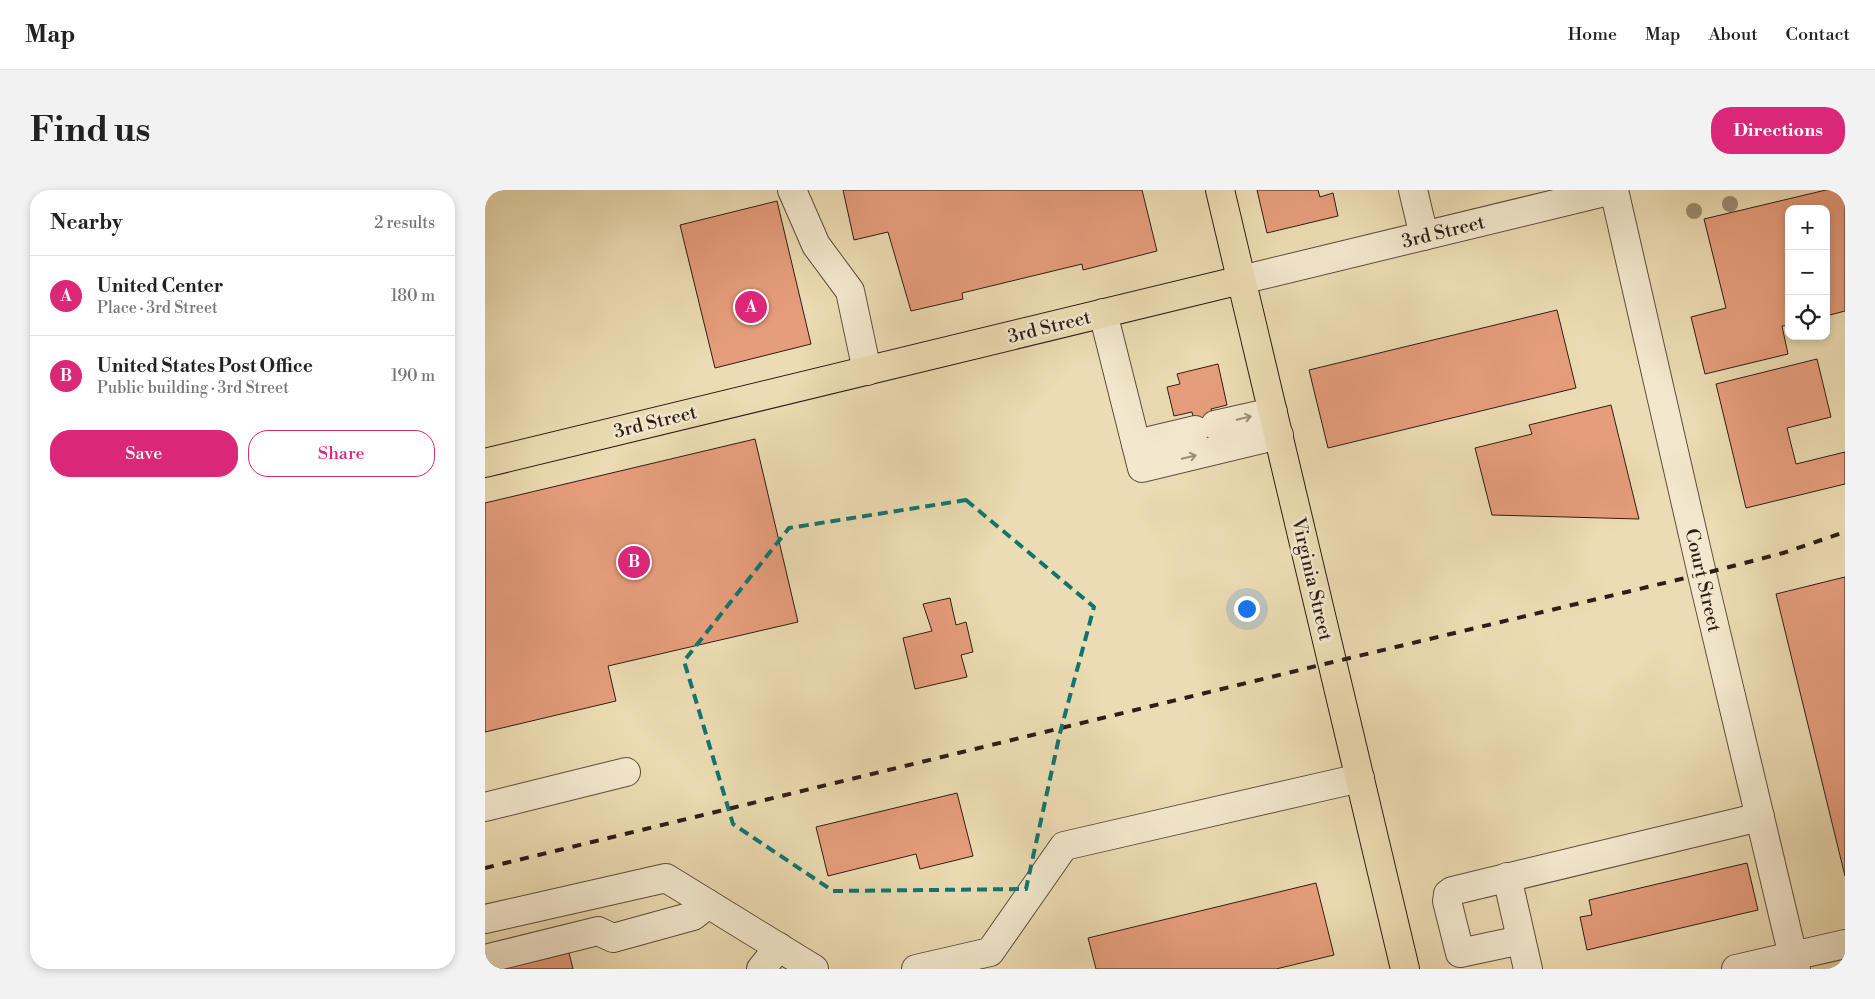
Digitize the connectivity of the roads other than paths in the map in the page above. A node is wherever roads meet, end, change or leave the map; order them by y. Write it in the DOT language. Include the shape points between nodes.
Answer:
graph roads {
  1 [pos="792,190"];
  2 [pos="1220,190"];
  3 [pos="1413,190"];
  4 [pos="1614,190"];
  5 [pos="1424,236"];
  6 [pos="1241,280"];
  7 [pos="1103,313"];
  8 [pos="867,370"];
  9 [pos="1276,424"];
  10 [pos="1139,456"];
  11 [pos="486,459"];
  12 [pos="626,772"];
  13 [pos="1360,778"];
  14 [pos="485,807"];
  15 [pos="1759,817"];
  16 [pos="1507,877"];
  17 [pos="589,896"];
  18 [pos="708,904"];
  19 [pos="485,919"];
  20 [pos="598,931"];
  21 [pos="1521,940"];
  22 [pos="997,943"];
  23 [pos="1845,944"];
  24 [pos="779,947"];
  25 [pos="485,959"];
  26 [pos="1794,963"];
  27 [pos="761,969"];
  28 [pos="814,969"];
  29 [pos="916,969"];
  30 [pos="1003,969"];
  31 [pos="1405,969"];
  32 [pos="1528,969"];
  33 [pos="1736,969"];
  1 -- 8 [label="street" via="816,245 850,291"];
  2 -- 6 [label="main road, Virginia Street"];
  3 -- 5 [label="street"];
  4 -- 5 [label="street, 3rd Street"];
  4 -- 15 [label="street, Court Street"];
  5 -- 6 [label="street, 3rd Street"];
  6 -- 7 [label="main road, 3rd Street"];
  6 -- 9 [label="main road, Virginia Street"];
  7 -- 8 [label="main road, 3rd Street"];
  7 -- 10 [label="street"];
  8 -- 11 [label="main road, 3rd Street"];
  10 -- 9 [label="street, one-way"];
  10 -- 9 [label="street, one-way" via="1205,427"];
  9 -- 13 [label="main road, Virginia Street"];
  12 -- 14 [label="street"];
  13 -- 22 [label="street" via="1065,846"];
  13 -- 31 [label="main road, Virginia Street"];
  15 -- 16 [label="street"];
  15 -- 26 [label="street, Court Street"];
  16 -- 21 [label="street"];
  16 -- 21 [label="street" via="1453,891 1448,894 1447,901 1460,953"];
  17 -- 18 [label="street" via="666,878"];
  17 -- 19 [label="street"];
  17 -- 20 [label="street"];
  18 -- 20 [label="street" via="693,916 613,938"];
  18 -- 24 [label="street"];
  20 -- 25 [label="street"];
  21 -- 32 [label="street"];
  22 -- 29 [label="street" via="990,952"];
  22 -- 30 [label="street"];
  23 -- 26 [label="street"];
  24 -- 27 [label="street"];
  24 -- 28 [label="street"];
  26 -- 33 [label="street"];
}
